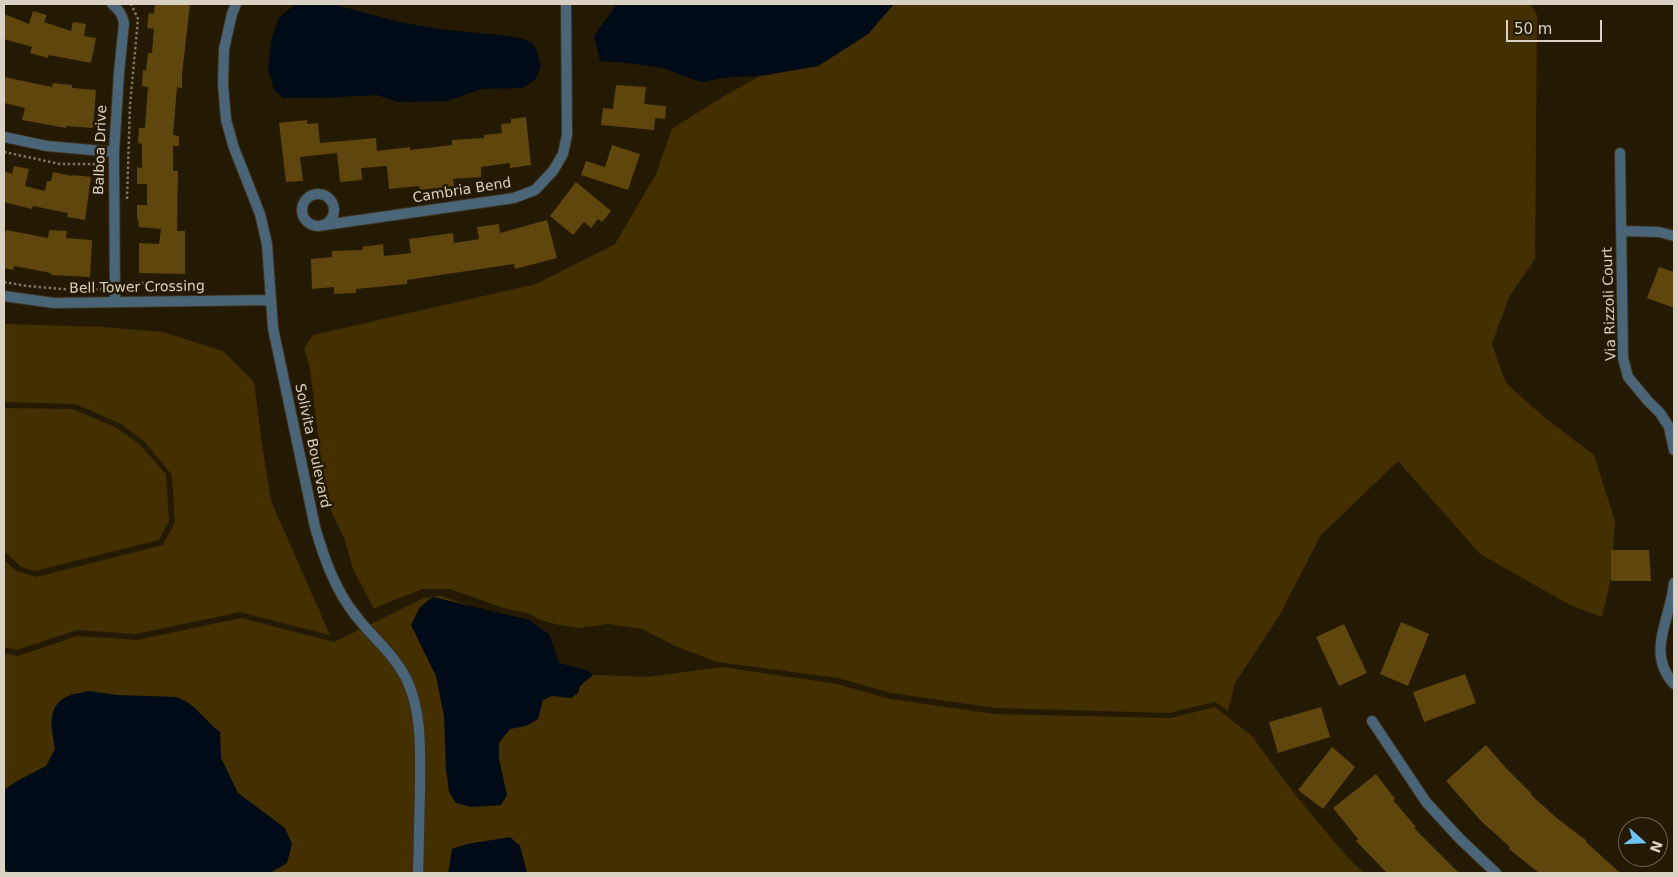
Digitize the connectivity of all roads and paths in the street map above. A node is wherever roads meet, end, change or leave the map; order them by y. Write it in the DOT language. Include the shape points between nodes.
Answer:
graph roads {
  1 [pos="112,4"];
  2 [pos="132,4"];
  3 [pos="236,4"];
  4 [pos="566,4"];
  5 [pos="4,137"];
  6 [pos="4,152"];
  7 [pos="114,152"];
  8 [pos="1620,153"];
  9 [pos="114,169"];
  10 [pos="127,203"];
  11 [pos="318,226"];
  12 [pos="1621,231"];
  13 [pos="1674,236"];
  14 [pos="4,282"];
  15 [pos="190,283"];
  16 [pos="115,285"];
  17 [pos="76,290"];
  18 [pos="84,290"];
  19 [pos="4,296"];
  20 [pos="271,300"];
  21 [pos="115,302"];
  22 [pos="1674,450"];
  23 [pos="1674,583"];
  24 [pos="1674,684"];
  25 [pos="1372,721"];
  26 [pos="418,873"];
  27 [pos="1496,873"];
  1 -- 7 [label="street, Balboa Drive" via="124,23"];
  2 -- 10 [label="path" via="138,20 130,105"];
  3 -- 20 [label="street, Solivita Boulevard" via="224,49 226,120 260,214 267,244"];
  4 -- 11 [label="street, Cambria Bend" via="566,134 563,154 553,171 535,190 514,198"];
  5 -- 7 [label="street" via="47,146"];
  6 -- 9 [label="path" via="51,162 93,164"];
  7 -- 9 [label="street, Balboa Drive"];
  8 -- 12 [label="street, Via Rizzoli Court"];
  9 -- 16 [label="street, Balboa Drive"];
  12 -- 13 [label="street, Via Rizzoli Court" via="1659,232"];
  12 -- 22 [label="street, Via Rizzoli Court" via="1623,358 1628,377 1669,427"];
  14 -- 17 [label="path"];
  15 -- 16 [label="path"];
  16 -- 18 [label="path" via="107,289"];
  16 -- 21 [label="street, Balboa Drive"];
  19 -- 21 [label="street, Bell Tower Crossing" via="54,303"];
  20 -- 21 [label="street, Bell Tower Crossing"];
  20 -- 26 [label="street, Solivita Boulevard" via="275,337 321,550 330,573 355,615 390,653 405,676 416,708 420,764"];
  23 -- 24 [label="street" via="1659,652"];
  25 -- 27 [label="street" via="1426,802"];
}
